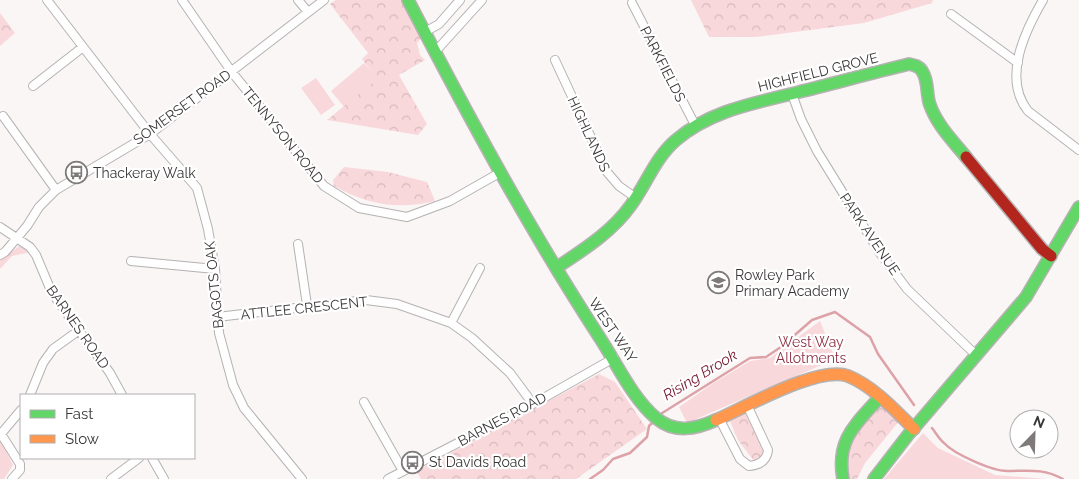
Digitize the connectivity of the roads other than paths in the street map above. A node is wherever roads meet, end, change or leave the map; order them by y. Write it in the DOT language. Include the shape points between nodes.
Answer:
graph roads {
  1 [pos="47,0"];
  2 [pos="182,0"];
  3 [pos="298,0"];
  4 [pos="324,0"];
  5 [pos="408,0"];
  6 [pos="460,0"];
  7 [pos="482,0"];
  8 [pos="1043,0"];
  9 [pos="632,3"];
  10 [pos="308,12"];
  11 [pos="951,14"];
  12 [pos="425,32"];
  13 [pos="83,46"];
  14 [pos="436,52"];
  15 [pos="555,60"];
  16 [pos="1018,63"];
  17 [pos="231,71"];
  18 [pos="33,86"];
  19 [pos="792,94"];
  20 [pos="3,116"];
  21 [pos="695,125"];
  22 [pos="150,134"];
  23 [pos="1079,150"];
  24 [pos="500,172"];
  25 [pos="56,190"];
  26 [pos="636,198"];
  27 [pos="1079,207"];
  28 [pos="0,227"];
  29 [pos="16,238"];
  30 [pos="298,244"];
  31 [pos="0,255"];
  32 [pos="1051,256"];
  33 [pos="131,261"];
  34 [pos="480,268"];
  35 [pos="556,268"];
  36 [pos="215,269"];
  37 [pos="307,305"];
  38 [pos="217,317"];
  39 [pos="451,324"];
  40 [pos="78,331"];
  41 [pos="976,355"];
  42 [pos="614,358"];
  43 [pos="30,394"];
  44 [pos="121,394"];
  45 [pos="879,398"];
  46 [pos="364,402"];
  47 [pos="533,404"];
  48 [pos="748,407"];
  49 [pos="20,411"];
  50 [pos="720,420"];
  51 [pos="914,429"];
  52 [pos="1,434"];
  53 [pos="139,459"];
  54 [pos="153,459"];
  55 [pos="403,471"];
  56 [pos="12,479"];
  57 [pos="111,479"];
  58 [pos="164,479"];
  59 [pos="302,479"];
  60 [pos="388,479"];
  61 [pos="843,479"];
  62 [pos="874,479"];
  1 -- 13 [label="street, BAGOTS OAK"];
  2 -- 17 [label="street, TENNYSON ROAD"];
  3 -- 10 [label="street"];
  4 -- 10 [label="street, SOMERSET ROAD"];
  5 -- 12 [label="main road, WEST WAY"];
  6 -- 12 [label="street" via="439,24"];
  7 -- 14 [label="street"];
  8 -- 16 [label="street" via="1024,39"];
  9 -- 21 [label="street, PARKFIELDS"];
  10 -- 17 [label="street, SOMERSET ROAD"];
  11 -- 16 [label="street"];
  12 -- 14 [label="main road, WEST WAY"];
  13 -- 18 [label="street"];
  13 -- 22 [label="street, BAGOTS OAK"];
  14 -- 24 [label="main road, WEST WAY"];
  15 -- 26 [label="street, HIGHLANDS" via="607,172"];
  16 -- 23 [label="street" via="1017,88 1023,105"];
  17 -- 22 [label="street, SOMERSET ROAD"];
  17 -- 24 [label="street, TENNYSON ROAD" via="324,186 359,208 406,217 450,201"];
  19 -- 21 [label="main road, HIGHFIELD GROVE" via="724,112"];
  19 -- 32 [label="main road, HIGHFIELD GROVE" via="909,64 918,66 925,73 930,106 942,128"];
  19 -- 41 [label="street, PARK AVENUE" via="817,151 880,253 907,289"];
  20 -- 25 [label="street"];
  21 -- 26 [label="main road, HIGHFIELD GROVE" via="664,153"];
  22 -- 25 [label="street, SOMERSET ROAD"];
  22 -- 36 [label="street, BAGOTS OAK" via="197,188"];
  24 -- 35 [label="main road, WEST WAY"];
  25 -- 29 [label="street, SOMERSET ROAD"];
  26 -- 35 [label="main road, HIGHFIELD GROVE" via="603,236"];
  27 -- 32 [label="main road"];
  28 -- 29 [label="street, BARNES ROAD"];
  29 -- 31 [label="street, SOMERSET ROAD"];
  29 -- 40 [label="street, BARNES ROAD" via="36,255 52,293"];
  30 -- 37 [label="street"];
  32 -- 41 [label="main road" via="1017,308"];
  33 -- 36 [label="street"];
  34 -- 39 [label="street"];
  35 -- 42 [label="main road, WEST WAY"];
  36 -- 38 [label="street, BAGOTS OAK"];
  37 -- 38 [label="street, ATTLEE CRESCENT"];
  37 -- 39 [label="street, ATTLEE CRESCENT" via="380,301"];
  38 -- 59 [label="street, BAGOTS OAK" via="229,372 244,408"];
  39 -- 47 [label="street, ATTLEE CRESCENT" via="472,338 510,373"];
  40 -- 43 [label="street" via="53,349 43,363"];
  40 -- 44 [label="street, BARNES ROAD"];
  41 -- 51 [label="main road"];
  42 -- 47 [label="street, BARNES ROAD"];
  42 -- 50 [label="main road, WEST WAY" via="656,418 674,428 690,430"];
  45 -- 48 [label="main road, WEST WAY" via="855,378 830,373 808,379"];
  45 -- 51 [label="main road, WEST WAY"];
  45 -- 61 [label="main road" via="840,449"];
  46 -- 55 [label="street"];
  47 -- 55 [label="street, BARNES ROAD"];
  48 -- 50 [label="main road, WEST WAY"];
  48 -- 50 [label="street" via="768,450 764,460 757,465 749,466 740,459"];
  49 -- 52 [label="street"];
  51 -- 62 [label="main road"];
  52 -- 56 [label="street" via="20,464 20,470"];
  53 -- 57 [label="street"];
  54 -- 58 [label="street"];
  55 -- 60 [label="street, BARNES ROAD"];
}
